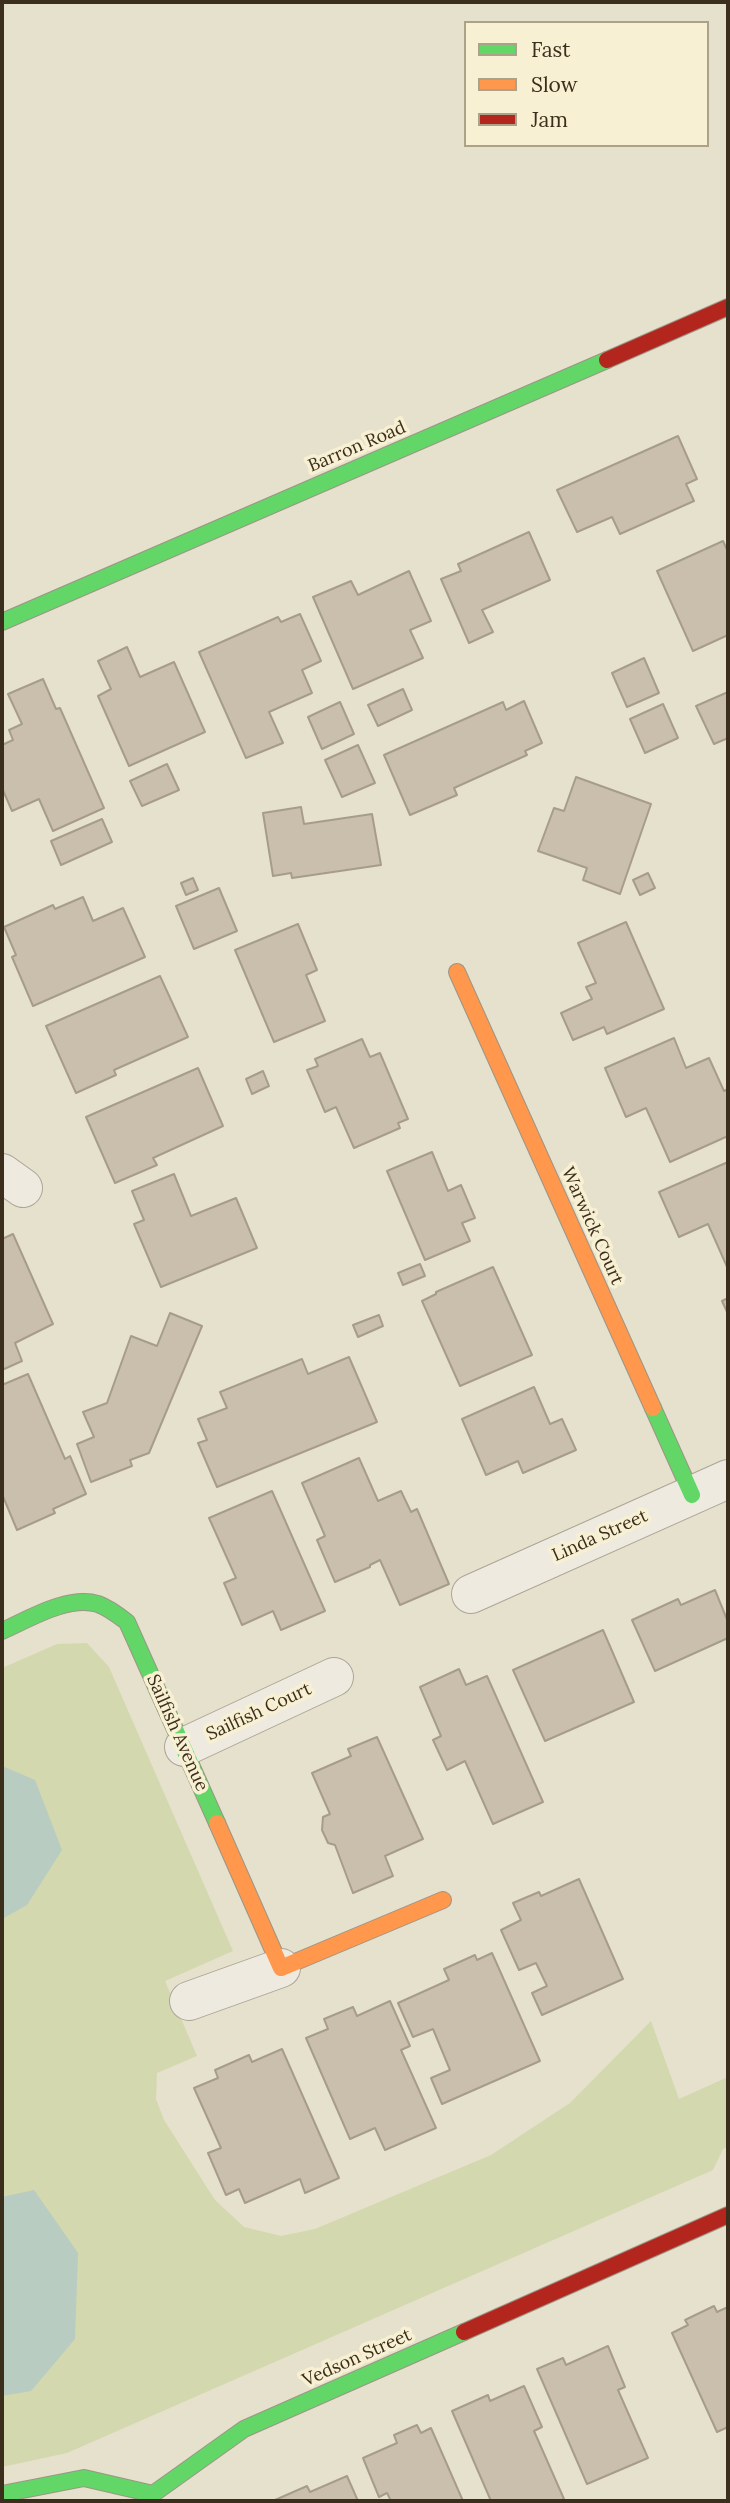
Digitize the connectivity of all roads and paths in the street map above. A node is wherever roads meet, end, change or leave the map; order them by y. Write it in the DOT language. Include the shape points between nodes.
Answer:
graph roads {
  1 [pos="726,314"];
  2 [pos="2,622"];
  3 [pos="457,972"];
  4 [pos="728,1479"];
  5 [pos="692,1495"];
  6 [pos="471,1594"];
  7 [pos="2,1631"];
  8 [pos="334,1677"];
  9 [pos="184,1747"];
  10 [pos="443,1900"];
  11 [pos="281,1968"];
  12 [pos="189,2001"];
  13 [pos="728,2215"];
  14 [pos="2,2494"];
  1 -- 2 [label="street, Barron Road"];
  3 -- 5 [label="street, Warwick Court"];
  4 -- 5 [label="street, Linda Street"];
  5 -- 6 [label="street, Linda Street"];
  7 -- 9 [label="street, Sailfish Avenue" via="74,1603 106,1607 127,1622"];
  8 -- 9 [label="street, Sailfish Court"];
  9 -- 11 [label="street, Sailfish Avenue"];
  10 -- 11 [label="street"];
  11 -- 12 [label="street"];
  13 -- 14 [label="street, Vedson Street" via="244,2429 153,2494 83,2478"];
}
